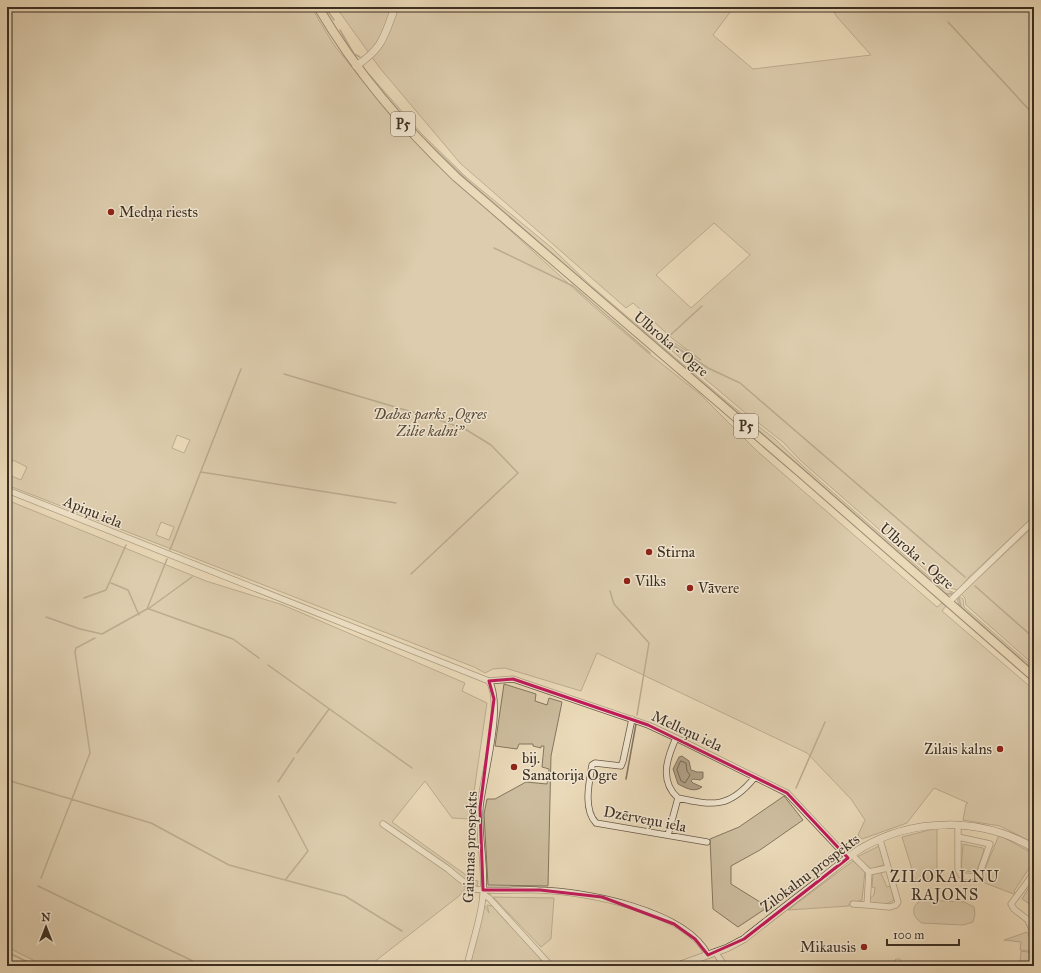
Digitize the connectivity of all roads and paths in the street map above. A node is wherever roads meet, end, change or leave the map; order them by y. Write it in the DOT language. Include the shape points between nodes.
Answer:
graph roads {
  1 [pos="318,7"];
  2 [pos="395,7"];
  3 [pos="356,66"];
  4 [pos="7,490"];
  5 [pos="1034,520"];
  6 [pos="949,602"];
  7 [pos="1034,677"];
  8 [pos="489,681"];
  9 [pos="632,719"];
  10 [pos="676,738"];
  11 [pos="754,777"];
  12 [pos="678,798"];
  13 [pos="384,824"];
  14 [pos="958,825"];
  15 [pos="668,835"];
  16 [pos="958,837"];
  17 [pos="879,840"];
  18 [pos="707,842"];
  19 [pos="1034,848"];
  20 [pos="850,856"];
  21 [pos="888,868"];
  22 [pos="869,872"];
  23 [pos="1034,873"];
  24 [pos="483,892"];
  25 [pos="853,904"];
  26 [pos="867,905"];
  27 [pos="1034,918"];
  28 [pos="1028,920"];
  29 [pos="1034,934"];
  30 [pos="711,954"];
  31 [pos="467,966"];
  32 [pos="550,966"];
  33 [pos="677,966"];
  34 [pos="725,966"];
  1 -- 3 [label="main road, Ulbroka - Ogre / P5"];
  2 -- 3 [label="main road" via="375,52"];
  3 -- 6 [label="main road, Ulbroka - Ogre / P5" via="410,132 456,177"];
  4 -- 8 [label="street, Apiņu iela"];
  5 -- 6 [label="street"];
  6 -- 7 [label="main road, Ulbroka - Ogre / P5"];
  8 -- 9 [label="street, Melleņu iela" via="513,679"];
  8 -- 24 [label="street, Gaismas prospekts" via="494,699 493,723 480,808"];
  9 -- 10 [label="street, Melleņu iela"];
  9 -- 15 [label="street, Dzērveņu iela" via="621,766 595,763 592,765 588,794 592,818 596,823"];
  10 -- 11 [label="street, Melleņu iela"];
  10 -- 12 [label="street" via="668,755 666,770 669,786"];
  11 -- 12 [label="street" via="736,796 726,801 700,803"];
  11 -- 20 [label="street, Melleņu iela" via="790,796"];
  12 -- 15 [label="street"];
  13 -- 24 [label="street" via="469,885"];
  14 -- 16 [label="street"];
  14 -- 17 [label="main road, Zilokalnu prospekts" via="918,828"];
  14 -- 19 [label="main road, Zilokalnu prospekts" via="1000,832"];
  15 -- 18 [label="street, Dzērveņu iela"];
  16 -- 16 [label="street" via="990,844 979,875 961,875 958,869"];
  17 -- 20 [label="main road, Zilokalnu prospekts"];
  17 -- 21 [label="street"];
  20 -- 22 [label="street, Melleņu iela"];
  20 -- 30 [label="main road, Zilokalnu prospekts" via="744,939"];
  21 -- 22 [label="street"];
  21 -- 26 [label="street" via="897,897 896,905"];
  22 -- 26 [label="street"];
  23 -- 28 [label="street" via="1011,904"];
  24 -- 30 [label="street" via="547,890 602,897 673,923"];
  24 -- 31 [label="street, Gaismas prospekts"];
  24 -- 32 [label="street"];
  25 -- 26 [label="street"];
  27 -- 28 [label="street"];
  28 -- 29 [label="street"];
  30 -- 33 [label="main road, Zilokalnu prospekts"];
  30 -- 34 [label="street"];
}
